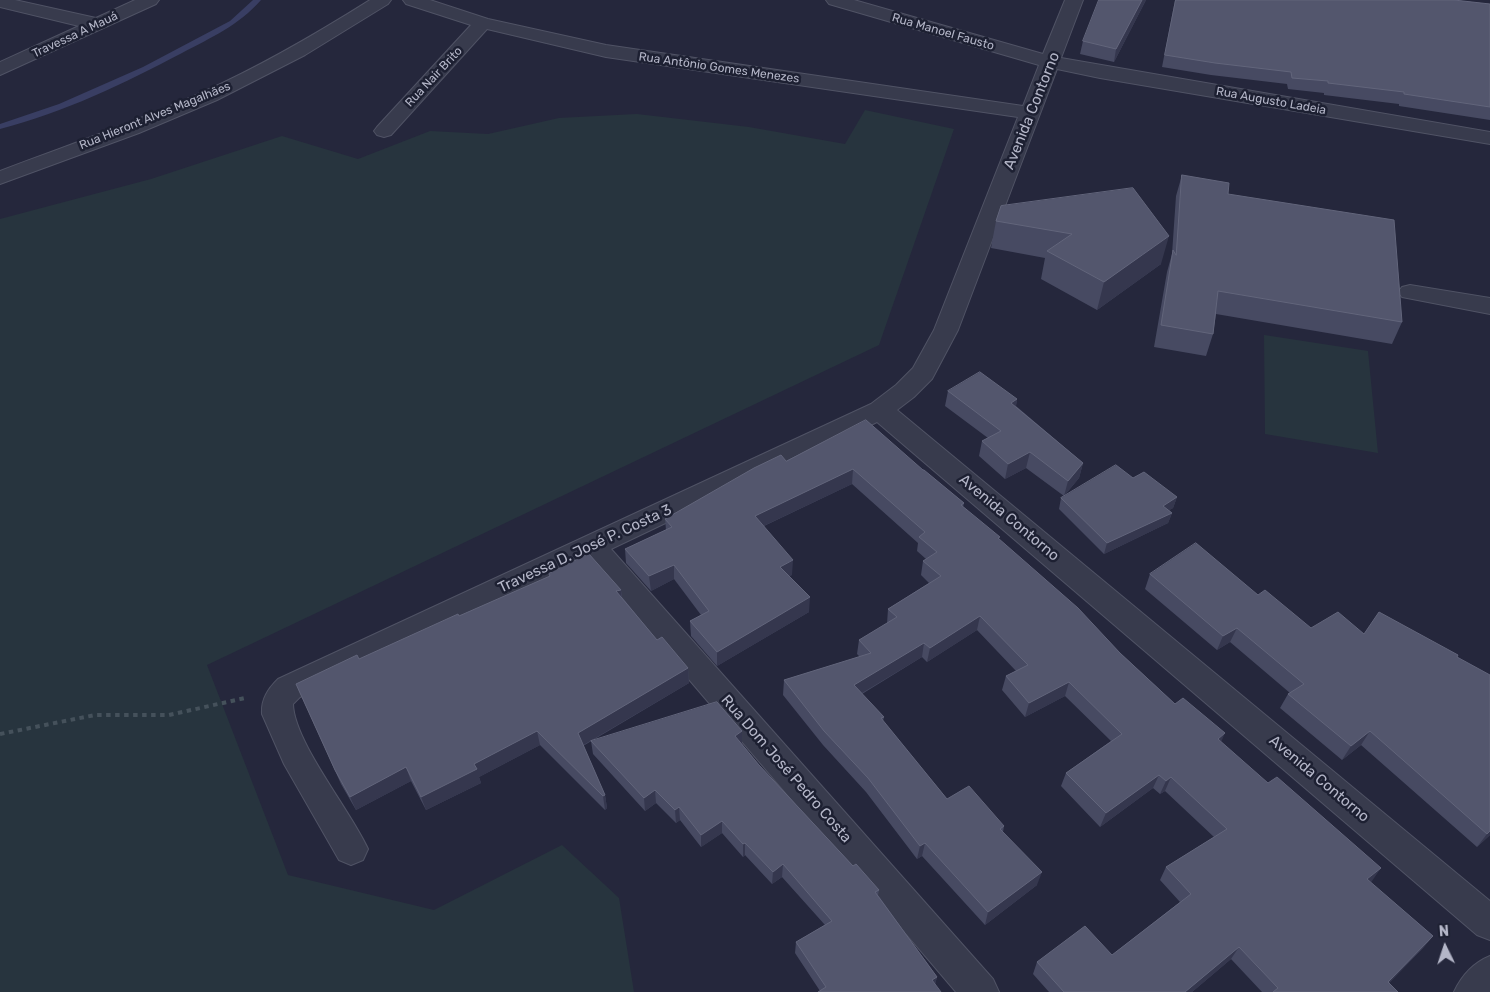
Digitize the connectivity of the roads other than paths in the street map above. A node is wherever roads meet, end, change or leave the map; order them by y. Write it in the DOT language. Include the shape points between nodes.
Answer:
graph roads {
  1 [pos="150,0"];
  2 [pos="382,0"];
  3 [pos="412,0"];
  4 [pos="835,0"];
  5 [pos="1074,0"];
  6 [pos="0,2"];
  7 [pos="483,23"];
  8 [pos="97,24"];
  9 [pos="1052,62"];
  10 [pos="0,69"];
  11 [pos="1030,113"];
  12 [pos="384,131"];
  13 [pos="1490,138"];
  14 [pos="0,178"];
  15 [pos="1410,292"];
  16 [pos="1490,306"];
  17 [pos="880,410"];
  18 [pos="592,546"];
  19 [pos="351,849"];
  20 [pos="1490,923"];
  21 [pos="1490,974"];
  22 [pos="980,992"];
  23 [pos="1473,992"];
  1 -- 8 [label="street, Travessa A Mauá"];
  2 -- 14 [label="street, Rua Hieront Alves Magalhães" via="268,68 209,96"];
  3 -- 7 [label="street, Rua Antônio Gomes Menezes"];
  4 -- 9 [label="street, Rua Manoel Fausto"];
  5 -- 9 [label="street, Avenida Contorno"];
  6 -- 8 [label="street"];
  7 -- 11 [label="street, Rua Antônio Gomes Menezes" via="606,51"];
  7 -- 12 [label="street, Rua Nair Brito"];
  8 -- 10 [label="street, Travessa A Mauá"];
  9 -- 11 [label="street, Avenida Contorno"];
  9 -- 13 [label="street, Rua Augusto Ladeia"];
  11 -- 17 [label="street, Avenida Contorno" via="935,352 923,373"];
  15 -- 16 [label="street"];
  17 -- 18 [label="street, Travessa D. José P. Costa 3"];
  17 -- 20 [label="street, Avenida Contorno"];
  18 -- 19 [label="street, Travessa D. José P. Costa 3" via="289,688 280,697 278,714 295,754"];
  18 -- 22 [label="street, Rua Dom José Pedro Costa"];
  21 -- 23 [label="street"];
}
